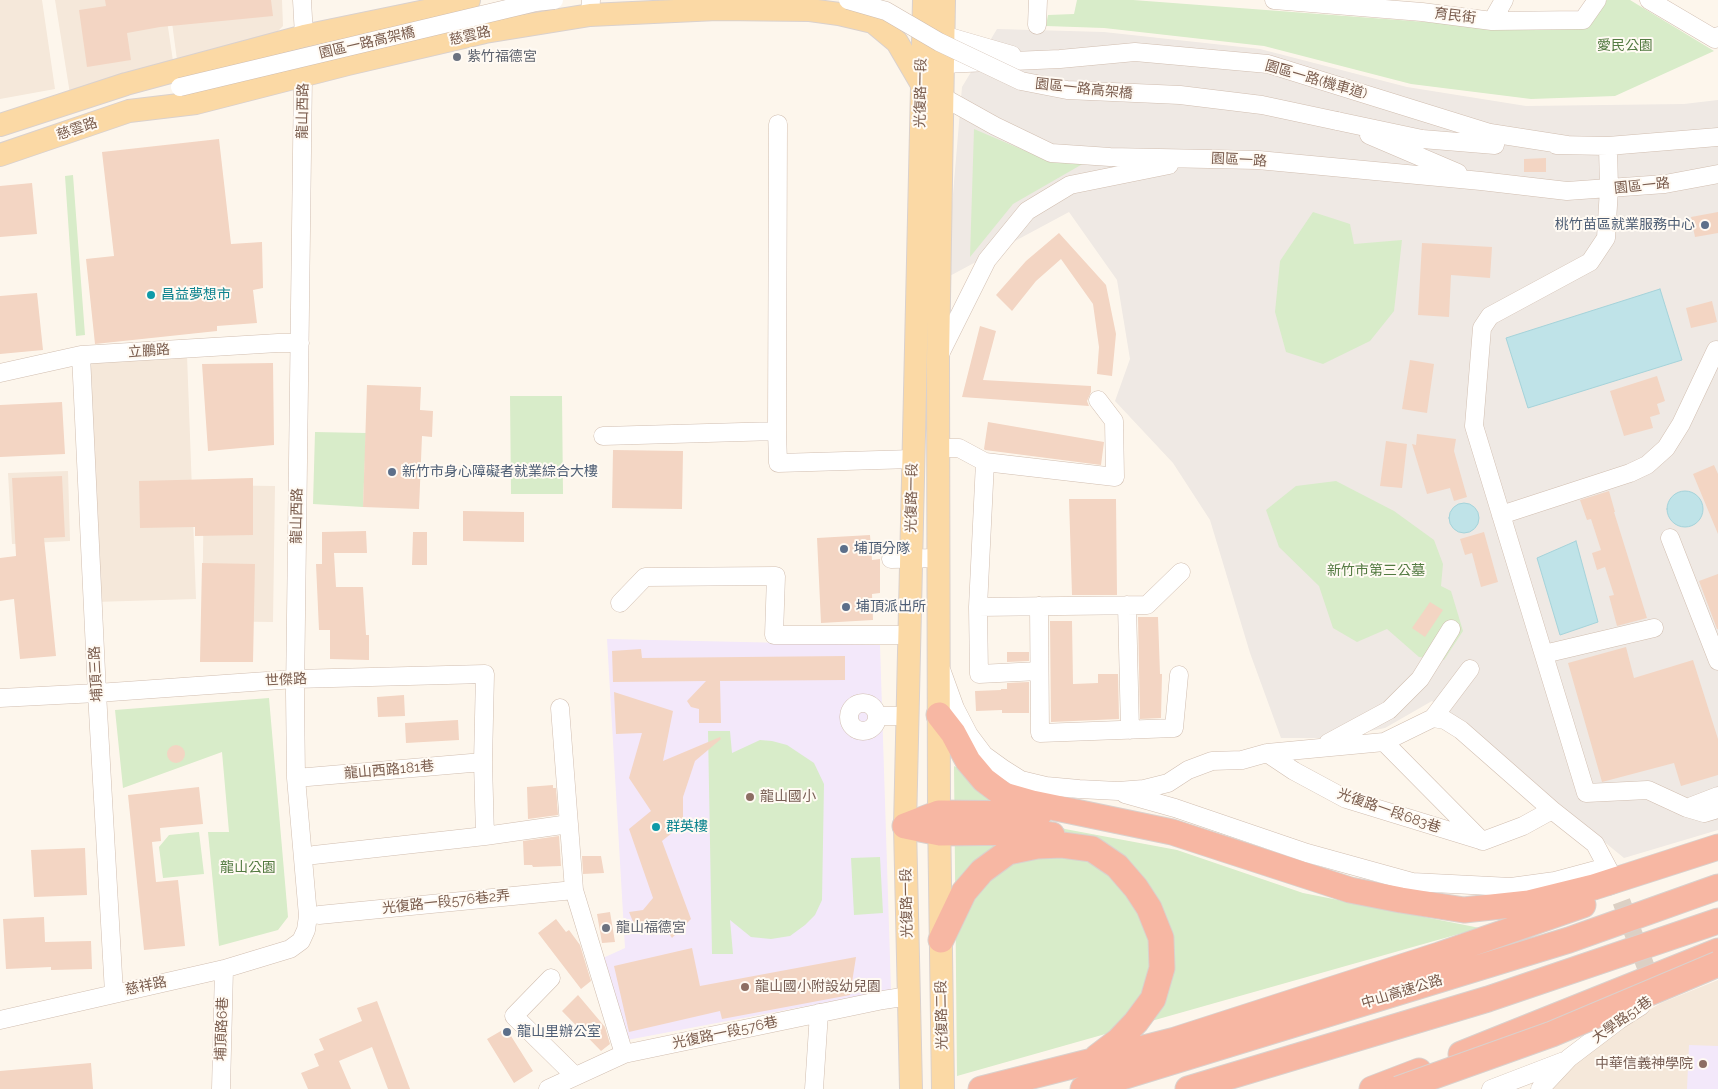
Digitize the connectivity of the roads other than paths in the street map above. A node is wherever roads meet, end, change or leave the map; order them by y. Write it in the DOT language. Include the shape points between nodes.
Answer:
graph roads {
  1 [pos="302,0"];
  2 [pos="469,0"];
  3 [pos="554,0"];
  4 [pos="848,0"];
  5 [pos="924,0"];
  6 [pos="944,0"];
  7 [pos="1038,0"];
  8 [pos="1274,0"];
  9 [pos="1504,0"];
  10 [pos="1597,0"];
  11 [pos="1649,0"];
  12 [pos="1341,3"];
  13 [pos="1425,6"];
  14 [pos="590,8"];
  15 [pos="1492,20"];
  16 [pos="1037,25"];
  17 [pos="478,30"];
  18 [pos="943,35"];
  19 [pos="304,36"];
  20 [pos="1718,36"];
  21 [pos="1060,59"];
  22 [pos="943,64"];
  23 [pos="303,75"];
  24 [pos="126,84"];
  25 [pos="921,84"];
  26 [pos="180,87"];
  27 [pos="942,97"];
  28 [pos="129,111"];
  29 [pos="1337,121"];
  30 [pos="778,124"];
  31 [pos="0,125"];
  32 [pos="1718,137"];
  33 [pos="1495,145"];
  34 [pos="1567,145"];
  35 [pos="1608,146"];
  36 [pos="0,155"];
  37 [pos="1201,158"];
  38 [pos="1718,174"];
  39 [pos="1481,181"];
  40 [pos="1609,189"];
  41 [pos="1568,191"];
  42 [pos="300,343"];
  43 [pos="1716,350"];
  44 [pos="82,355"];
  45 [pos="938,359"];
  46 [pos="0,373"];
  47 [pos="1098,400"];
  48 [pos="776,431"];
  49 [pos="603,436"];
  50 [pos="938,448"];
  51 [pos="913,459"];
  52 [pos="986,462"];
  53 [pos="1502,515"];
  54 [pos="1670,538"];
  55 [pos="938,558"];
  56 [pos="901,559"];
  57 [pos="1181,572"];
  58 [pos="620,603"];
  59 [pos="1126,605"];
  60 [pos="1039,606"];
  61 [pos="978,607"];
  62 [pos="1654,628"];
  63 [pos="1451,629"];
  64 [pos="909,635"];
  65 [pos="1544,654"];
  66 [pos="1718,661"];
  67 [pos="939,665"];
  68 [pos="1470,669"];
  69 [pos="1039,671"];
  70 [pos="1179,675"];
  71 [pos="295,679"];
  72 [pos="97,693"];
  73 [pos="0,698"];
  74 [pos="560,708"];
  75 [pos="939,715"];
  76 [pos="878,716"];
  77 [pos="908,716"];
  78 [pos="1432,718"];
  79 [pos="1130,730"];
  80 [pos="1384,742"];
  81 [pos="1321,747"];
  82 [pos="1267,753"];
  83 [pos="483,762"];
  84 [pos="296,778"];
  85 [pos="1118,791"];
  86 [pos="1718,796"];
  87 [pos="1687,808"];
  88 [pos="1552,810"];
  89 [pos="1718,810"];
  90 [pos="1116,820"];
  91 [pos="940,823"];
  92 [pos="569,824"];
  93 [pos="905,826"];
  94 [pos="484,836"];
  95 [pos="1483,841"];
  96 [pos="1718,847"];
  97 [pos="1092,849"];
  98 [pos="1718,851"];
  99 [pos="314,855"];
  100 [pos="1718,887"];
  101 [pos="574,890"];
  102 [pos="319,915"];
  103 [pos="1718,921"];
  104 [pos="941,940"];
  105 [pos="290,949"];
  106 [pos="1718,951"];
  107 [pos="1718,964"];
  108 [pos="224,969"];
  109 [pos="1718,972"];
  110 [pos="551,978"];
  111 [pos="114,993"];
  112 [pos="910,996"];
  113 [pos="819,1013"];
  114 [pos="0,1020"];
  115 [pos="624,1054"];
  116 [pos="1569,1058"];
  117 [pos="1089,1063"];
  118 [pos="1418,1071"];
  119 [pos="575,1076"];
  120 [pos="221,1089"];
  121 [pos="548,1089"];
  122 [pos="814,1089"];
  123 [pos="911,1089"];
  124 [pos="943,1089"];
  125 [pos="981,1089"];
  126 [pos="1083,1089"];
  127 [pos="1188,1089"];
  128 [pos="1372,1089"];
  129 [pos="1386,1089"];
  130 [pos="1398,1089"];
  131 [pos="1491,1089"];
  132 [pos="1540,1089"];
  1 -- 19 [label="street"];
  2 -- 17 [label="street"];
  2 -- 19 [label="main road, 慈雲路"];
  3 -- 26 [label="street, 園區一路高架橋, bridge"];
  4 -- 29 [label="street, 園區一路高架橋, bridge" via="886,11 939,42 1021,81 1067,90 1180,95 1262,105"];
  5 -- 25 [label="main road, 光復路一段"];
  6 -- 18 [label="main road, 光復路一段"];
  7 -- 16 [label="street"];
  8 -- 12 [label="street, 育民街"];
  9 -- 15 [label="street"];
  10 -- 15 [label="street, 育民街" via="1583,20"];
  11 -- 20 [label="street" via="1715,39"];
  12 -- 13 [label="street, 育民街"];
  13 -- 15 [label="street, 育民街"];
  14 -- 17 [label="main road, 慈雲路" via="485,32"];
  14 -- 25 [label="main road, 慈雲路" via="810,10 839,14 872,22 898,42"];
  17 -- 23 [label="main road, 慈雲路"];
  18 -- 21 [label="street" via="1006,55"];
  18 -- 22 [label="main road, 光復路一段"];
  19 -- 24 [label="main road, 慈雲路"];
  21 -- 22 [label="street"];
  21 -- 33 [label="street" via="1130,61 1274,76 1385,106"];
  21 -- 34 [label="street, 園區一路(機車道)" via="1135,52 1268,64 1490,133"];
  22 -- 25 [label="street"];
  22 -- 27 [label="main road, 光復路一段"];
  23 -- 28 [label="main road, 慈雲路" via="196,103"];
  23 -- 42 [label="street, 龍山西路"];
  24 -- 26 [label="main road"];
  24 -- 31 [label="main road, 慈雲路"];
  25 -- 27 [label="street, 園區一路"];
  25 -- 51 [label="main road, 光復路一段"];
  26 -- 28 [label="main road"];
  27 -- 37 [label="street, 園區一路" via="1051,153"];
  27 -- 45 [label="main road, 光復路一段"];
  28 -- 36 [label="main road, 慈雲路"];
  29 -- 33 [label="street" via="1422,139"];
  29 -- 39 [label="street"];
  30 -- 48 [label="street"];
  32 -- 35 [label="street"];
  33 -- 34 [label="street"];
  34 -- 35 [label="street"];
  35 -- 40 [label="street"];
  37 -- 39 [label="street, 園區一路" via="1258,160"];
  37 -- 41 [label="street" via="1249,170 1350,180 1473,189"];
  37 -- 45 [label="street" via="1070,185 1027,211 987,260"];
  38 -- 40 [label="street, 園區一路" via="1665,184"];
  39 -- 41 [label="street, 園區一路"];
  40 -- 41 [label="street, 園區一路"];
  40 -- 53 [label="street" via="1606,238 1590,262 1490,316 1482,328 1474,426"];
  42 -- 44 [label="street, 立鵬路"];
  42 -- 71 [label="street, 龍山西路"];
  43 -- 53 [label="street" via="1681,424 1666,448 1647,465"];
  44 -- 46 [label="street, 立鵬路"];
  44 -- 72 [label="street, 埔頂三路"];
  45 -- 50 [label="main road, 光復路一段"];
  47 -- 52 [label="street" via="1114,421 1114,477"];
  48 -- 49 [label="street"];
  48 -- 51 [label="street" via="778,463"];
  50 -- 52 [label="street" via="959,448"];
  50 -- 55 [label="main road, 光復路一段"];
  51 -- 56 [label="main road, 光復路一段"];
  52 -- 61 [label="street"];
  53 -- 65 [label="street"];
  54 -- 66 [label="street"];
  55 -- 56 [label="street"];
  55 -- 67 [label="main road, 光復路一段"];
  56 -- 64 [label="main road, 光復路一段"];
  57 -- 59 [label="street" via="1148,605"];
  58 -- 64 [label="street" via="645,577 776,576 774,635"];
  59 -- 60 [label="street"];
  59 -- 79 [label="street"];
  60 -- 61 [label="street"];
  60 -- 69 [label="street"];
  61 -- 69 [label="street" via="979,674"];
  62 -- 65 [label="street"];
  63 -- 81 [label="street" via="1420,679 1389,710"];
  64 -- 77 [label="main road, 光復路一段"];
  65 -- 87 [label="street" via="1586,792 1648,790"];
  67 -- 75 [label="main road, 光復路一段"];
  67 -- 85 [label="street" via="969,735 984,755 1002,768 1021,780 1046,786"];
  68 -- 78 [label="street"];
  69 -- 79 [label="street" via="1040,733"];
  70 -- 79 [label="street" via="1174,728"];
  71 -- 72 [label="street, 世傑路"];
  71 -- 83 [label="street, 世傑路" via="485,674"];
  71 -- 84 [label="street, 龍山西路"];
  72 -- 73 [label="street, 世傑路"];
  72 -- 111 [label="street, 埔頂三路"];
  74 -- 92 [label="street"];
  75 -- 90 [label="highway" via="968,761 984,780 1004,795"];
  75 -- 91 [label="main road, 光復路一段"];
  76 -- 77 [label="street"];
  77 -- 93 [label="main road, 光復路一段"];
  78 -- 80 [label="street"];
  78 -- 88 [label="street" via="1445,720 1461,730"];
  80 -- 81 [label="street"];
  80 -- 95 [label="street"];
  81 -- 82 [label="street"];
  82 -- 85 [label="street" via="1242,760 1212,761 1188,770 1168,783"];
  82 -- 95 [label="street, 光復路一段683巷" via="1346,799"];
  83 -- 84 [label="street, 龍山西路181巷"];
  83 -- 94 [label="street"];
  84 -- 105 [label="street, 龍山西路" via="308,916 301,941"];
  85 -- 88 [label="street" via="1307,853 1412,882 1511,887 1610,871 1595,844"];
  86 -- 87 [label="street"];
  87 -- 89 [label="street" via="1704,813"];
  88 -- 95 [label="street" via="1523,826"];
  90 -- 91 [label="highway" via="1033,813"];
  90 -- 96 [label="highway" via="1172,832 1350,890 1464,910 1529,903 1576,892"];
  91 -- 93 [label="highway"];
  91 -- 97 [label="highway" via="1005,832 1046,833 1069,838"];
  91 -- 104 [label="main road, 光復路一段"];
  92 -- 94 [label="street"];
  92 -- 101 [label="street"];
  93 -- 112 [label="main road, 光復路一段"];
  94 -- 99 [label="street"];
  97 -- 104 [label="highway" via="1062,845 1008,852 982,871 964,892"];
  97 -- 117 [label="highway" via="1117,866 1149,908 1161,938 1162,968 1153,999 1136,1022"];
  98 -- 117 [label="highway" via="1575,908 1439,955 1175,1040"];
  100 -- 126 [label="highway, 中山高速公路" via="1570,940"];
  101 -- 102 [label="street, 光復路一段576巷2弄"];
  101 -- 115 [label="street"];
  103 -- 127 [label="highway" via="1488,999"];
  104 -- 124 [label="main road, 光復路二段"];
  105 -- 108 [label="street, 慈祥路"];
  106 -- 118 [label="highway"];
  107 -- 130 [label="highway, bridge" via="1552,1034"];
  108 -- 111 [label="street, 慈祥路"];
  108 -- 120 [label="street, 埔頂路6巷"];
  109 -- 116 [label="street, 大學路51巷" via="1657,996"];
  110 -- 119 [label="street" via="514,1016"];
  111 -- 114 [label="street, 慈祥路"];
  112 -- 113 [label="street, 光復路一段576巷"];
  112 -- 123 [label="main road"];
  113 -- 115 [label="street, 光復路一段576巷"];
  113 -- 122 [label="street"];
  115 -- 119 [label="street, 光復路一段576巷"];
  116 -- 131 [label="street"];
  116 -- 132 [label="street, 大學路51巷"];
  117 -- 125 [label="highway"];
  118 -- 128 [label="highway"];
  118 -- 129 [label="highway"];
  119 -- 121 [label="street, 光復路一段576巷"];
}
